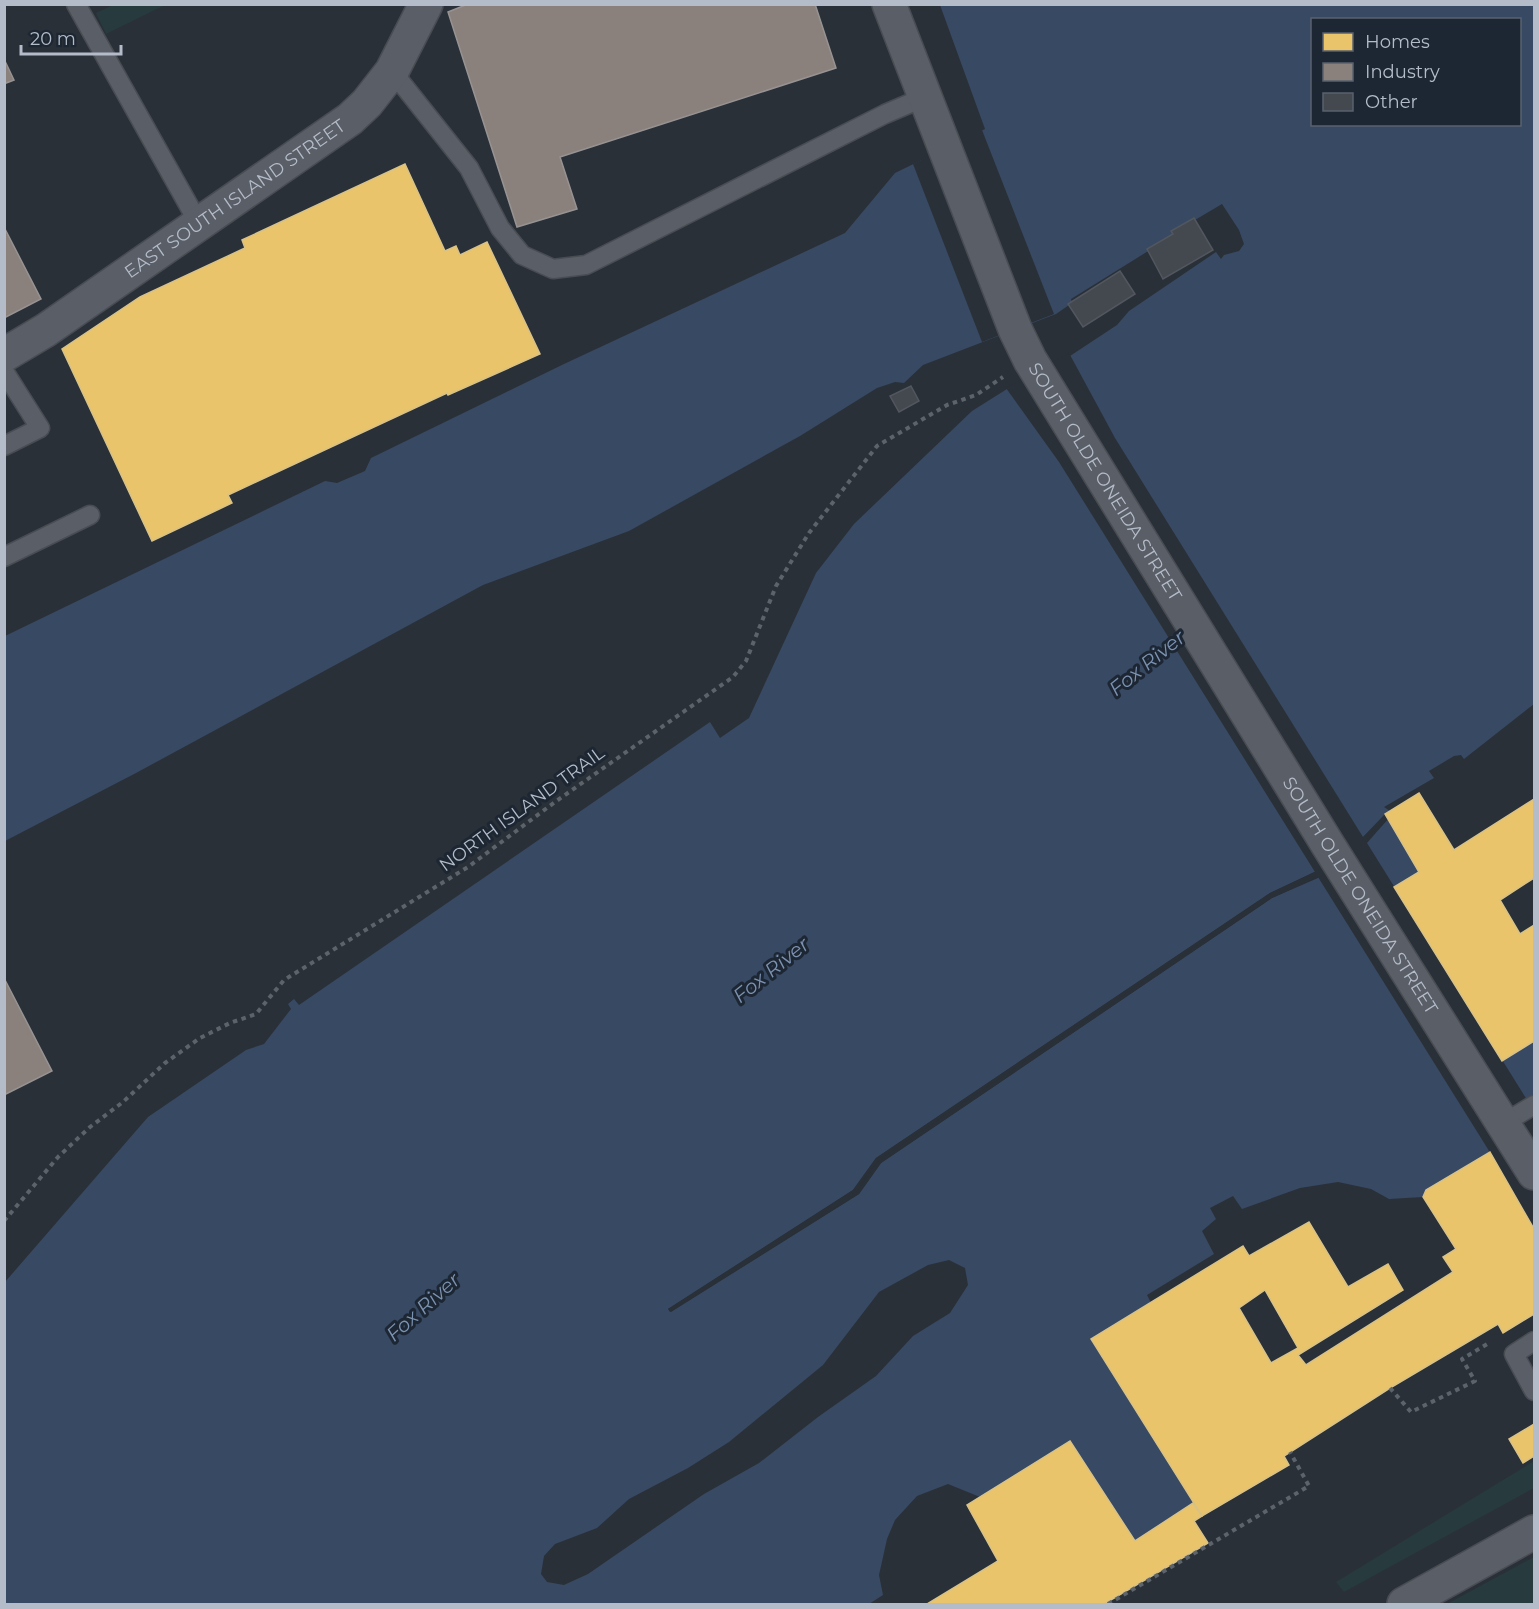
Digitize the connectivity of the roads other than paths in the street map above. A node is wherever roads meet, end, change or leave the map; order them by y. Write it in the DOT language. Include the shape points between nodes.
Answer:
graph roads {
  1 [pos="76,4"];
  2 [pos="426,4"];
  3 [pos="889,4"];
  4 [pos="392,71"];
  5 [pos="925,97"];
  6 [pos="198,222"];
  7 [pos="4,355"];
  8 [pos="4,371"];
  9 [pos="4,447"];
  10 [pos="90,515"];
  11 [pos="4,557"];
  12 [pos="1534,1105"];
  13 [pos="1511,1134"];
  14 [pos="1534,1173"];
  15 [pos="1534,1341"];
  16 [pos="1534,1391"];
  17 [pos="1534,1532"];
  18 [pos="1404,1605"];
  1 -- 6 [label="lane"];
  2 -- 4 [label="street, EAST SOUTH ISLAND STREET"];
  3 -- 5 [label="street, SOUTH OLDE ONEIDA STREET"];
  4 -- 5 [label="lane" via="469,168 500,228 514,246 522,255 554,269 586,265"];
  4 -- 6 [label="street, EAST SOUTH ISLAND STREET" via="350,118"];
  5 -- 13 [label="street, SOUTH OLDE ONEIDA STREET" via="1015,329 1036,370"];
  6 -- 7 [label="street, EAST SOUTH ISLAND STREET" via="46,330"];
  8 -- 9 [label="lane" via="40,428"];
  10 -- 11 [label="lane"];
  12 -- 13 [label="lane"];
  13 -- 14 [label="street, SOUTH OLDE ONEIDA STREET"];
  15 -- 16 [label="lane" via="1514,1354"];
  17 -- 18 [label="street"];
}
